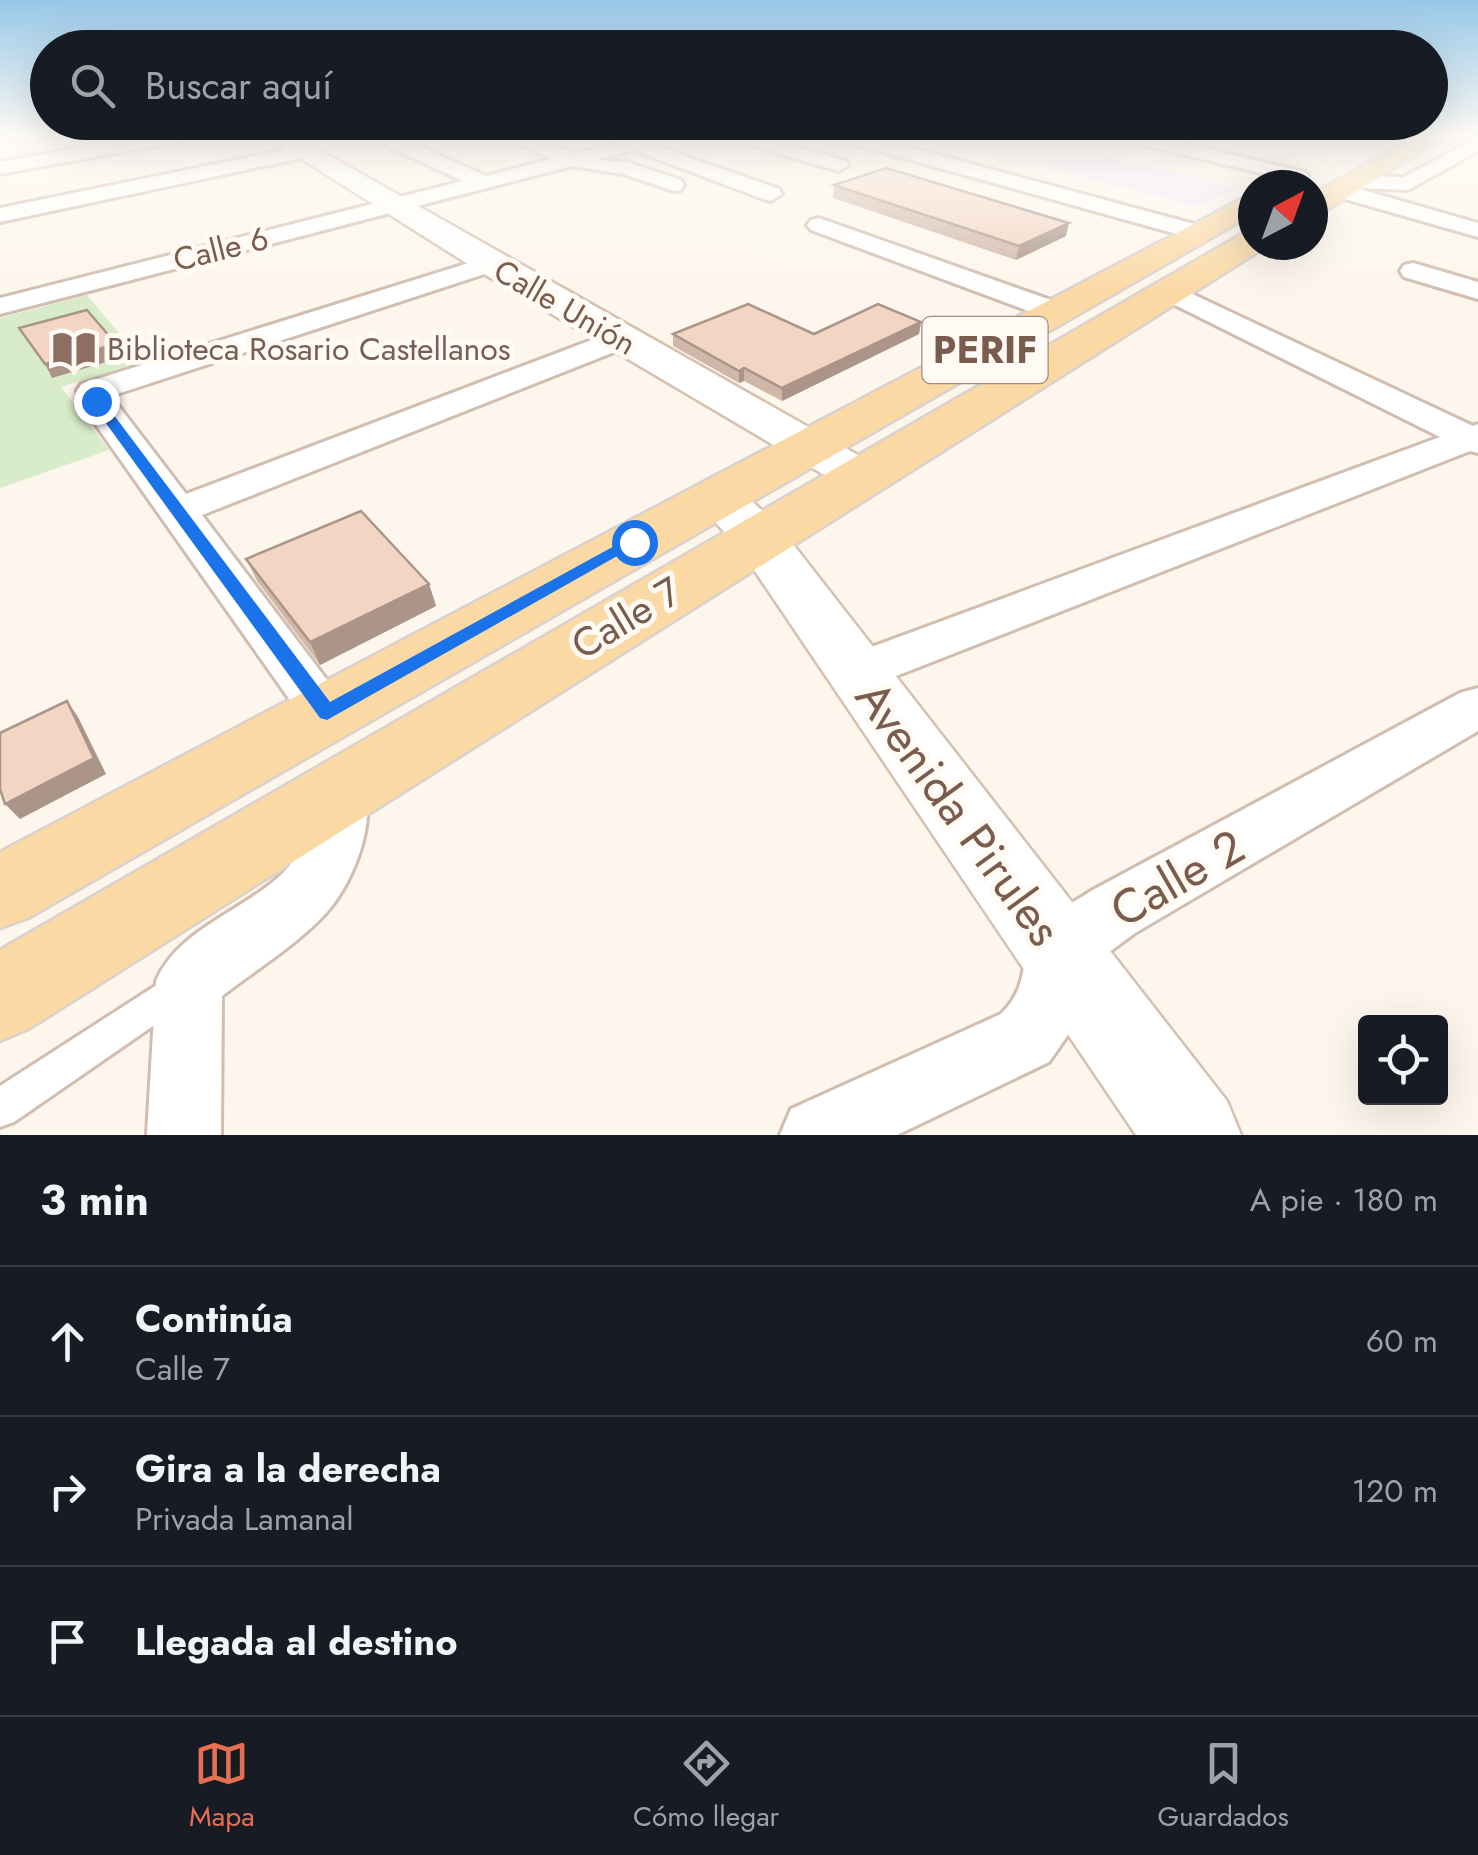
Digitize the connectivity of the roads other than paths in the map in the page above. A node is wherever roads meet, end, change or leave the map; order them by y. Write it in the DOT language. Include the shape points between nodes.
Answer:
graph roads {
  1 [pos="135,187"];
  2 [pos="362,187"];
  3 [pos="464,187"];
  4 [pos="755,187"];
  5 [pos="1038,187"];
  6 [pos="1350,187"];
  7 [pos="770,194"];
  8 [pos="1463,202"];
  9 [pos="394,206"];
  10 [pos="1419,213"];
  11 [pos="0,215"];
  12 [pos="819,225"];
  13 [pos="1478,230"];
  14 [pos="1226,237"];
  15 [pos="490,264"];
  16 [pos="1414,271"];
  17 [pos="1169,290"];
  18 [pos="1478,291"];
  19 [pos="0,306"];
  20 [pos="1055,311"];
  21 [pos="622,339"];
  22 [pos="1475,439"];
  23 [pos="807,448"];
  24 [pos="860,476"];
  25 [pos="178,512"];
  26 [pos="738,517"];
  27 [pos="856,672"];
  28 [pos="1478,706"];
  29 [pos="327,712"];
  30 [pos="341,792"];
  31 [pos="2,884"];
  32 [pos="1059,950"];
  33 [pos="189,981"];
  34 [pos="6,995"];
  35 [pos="0,1108"];
  36 [pos="184,1135"];
  37 [pos="817,1135"];
  38 [pos="1193,1135"];
  1 -- 11 [label="street"];
  2 -- 9 [label="street, Calle Unión"];
  3 -- 9 [label="street, Calle 6"];
  4 -- 7 [label="street"];
  5 -- 14 [label="street"];
  6 -- 10 [label="street"];
  8 -- 10 [label="street"];
  9 -- 15 [label="street, Calle Unión"];
  9 -- 19 [label="street, Calle 6"];
  10 -- 13 [label="street"];
  12 -- 20 [label="street"];
  14 -- 17 [label="main road, Calle 7 / PERIF"];
  14 -- 20 [label="main road, Calle 7 / PERIF"];
  15 -- 21 [label="street, Calle Unión"];
  15 -- 25 [label="street" via="93,391"];
  16 -- 18 [label="street"];
  17 -- 22 [label="street"];
  17 -- 24 [label="main road, Calle 7 / PERIF"];
  20 -- 23 [label="main road, Calle 7 / PERIF"];
  21 -- 23 [label="street, Calle Unión"];
  21 -- 25 [label="street"];
  22 -- 27 [label="street"];
  23 -- 24 [label="street, Calle Unión"];
  23 -- 26 [label="main road, Calle 7 / PERIF"];
  24 -- 26 [label="main road, Calle 7 / PERIF"];
  25 -- 29 [label="street"];
  26 -- 27 [label="street, Avenida Pirules"];
  26 -- 29 [label="main road, Calle 7 / PERIF"];
  26 -- 30 [label="main road, Calle 7 / PERIF"];
  27 -- 32 [label="street, Avenida Pirules"];
  28 -- 32 [label="street, Calle 2" via="1113,912"];
  29 -- 31 [label="main road, Calle 7 / PERIF"];
  30 -- 33 [label="street" via="335,844 306,892"];
  30 -- 34 [label="main road, Calle 7 / PERIF"];
  32 -- 37 [label="street" via="1048,1009 1025,1038"];
  32 -- 38 [label="street, Avenida Pirules"];
  33 -- 35 [label="lane"];
  33 -- 36 [label="street"];
}
